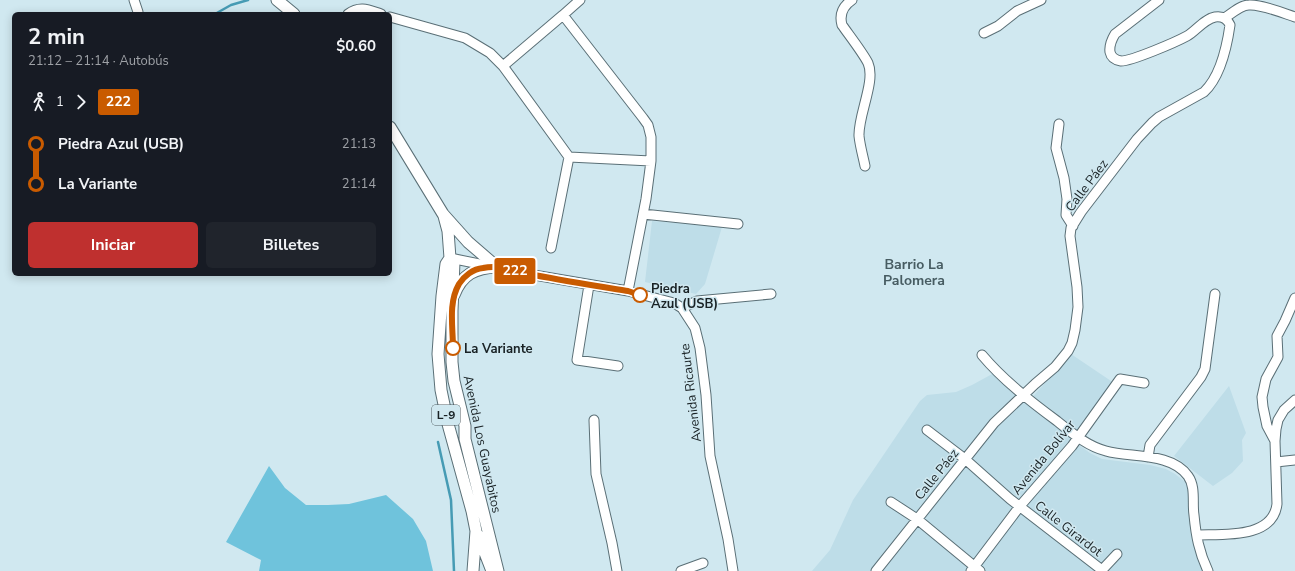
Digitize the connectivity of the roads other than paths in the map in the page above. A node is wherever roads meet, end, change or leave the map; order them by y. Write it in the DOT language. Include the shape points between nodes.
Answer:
graph roads {
  1 [pos="134,0"];
  2 [pos="277,0"];
  3 [pos="580,0"];
  4 [pos="852,0"];
  5 [pos="1041,0"];
  6 [pos="1160,0"];
  7 [pos="138,12"];
  8 [pos="292,12"];
  9 [pos="350,12"];
  10 [pos="373,12"];
  11 [pos="563,15"];
  12 [pos="392,17"];
  13 [pos="1295,17"];
  14 [pos="1225,18"];
  15 [pos="984,33"];
  16 [pos="503,66"];
  17 [pos="1059,124"];
  18 [pos="392,130"];
  19 [pos="569,157"];
  20 [pos="651,161"];
  21 [pos="865,166"];
  22 [pos="443,214"];
  23 [pos="643,214"];
  24 [pos="738,224"];
  25 [pos="1073,226"];
  26 [pos="551,248"];
  27 [pos="450,258"];
  28 [pos="497,267"];
  29 [pos="589,285"];
  30 [pos="628,291"];
  31 [pos="771,294"];
  32 [pos="1215,294"];
  33 [pos="453,297"];
  34 [pos="1295,298"];
  35 [pos="682,308"];
  36 [pos="982,355"];
  37 [pos="618,366"];
  38 [pos="1144,383"];
  39 [pos="1023,396"];
  40 [pos="1295,400"];
  41 [pos="594,420"];
  42 [pos="927,430"];
  43 [pos="1078,438"];
  44 [pos="1275,440"];
  45 [pos="1148,457"];
  46 [pos="965,459"];
  47 [pos="1295,460"];
  48 [pos="1276,462"];
  49 [pos="891,502"];
  50 [pos="1020,506"];
  51 [pos="917,519"];
  52 [pos="476,531"];
  53 [pos="1196,535"];
  54 [pos="1117,554"];
  55 [pos="703,563"];
  56 [pos="975,570"];
  57 [pos="473,571"];
  58 [pos="492,571"];
  59 [pos="498,571"];
  60 [pos="617,571"];
  61 [pos="681,571"];
  62 [pos="733,571"];
  63 [pos="876,571"];
  64 [pos="1102,571"];
  65 [pos="1208,571"];
  1 -- 7 [label="street"];
  2 -- 8 [label="main road"];
  3 -- 11 [label="street"];
  4 -- 21 [label="street" via="845,6 840,19 868,63 870,72 859,135"];
  5 -- 15 [label="street" via="1017,11"];
  6 -- 14 [label="street" via="1115,34 1110,47 1112,57 1122,61 1134,58 1189,35 1215,17"];
  9 -- 10 [label="street" via="360,9"];
  11 -- 16 [label="street"];
  11 -- 20 [label="street" via="648,125 652,137"];
  12 -- 16 [label="street" via="465,38 490,53"];
  13 -- 14 [label="street" via="1248,4"];
  14 -- 25 [label="street, Calle Páez" via="1230,25 1229,30 1218,72 1210,86 1152,123 1081,212"];
  16 -- 19 [label="street"];
  17 -- 25 [label="street" via="1056,148 1064,178 1066,214"];
  18 -- 22 [label="main road, L-9"];
  19 -- 20 [label="street"];
  19 -- 26 [label="street"];
  20 -- 23 [label="street"];
  22 -- 27 [label="main road, L-9" via="448,232"];
  22 -- 28 [label="main road, L-9" via="468,242"];
  23 -- 24 [label="street"];
  23 -- 30 [label="street"];
  25 -- 39 [label="street, Calle Páez" via="1070,236 1078,307 1072,343 1062,360"];
  27 -- 28 [label="street"];
  27 -- 33 [label="main road, Avenida Los Guayabitos / L-9" via="454,262"];
  27 -- 52 [label="main road, Avenida Los Guayabitos / L-9" via="446,264 440,315 438,354 441,390"];
  28 -- 29 [label="street"];
  28 -- 33 [label="main road" via="484,267 470,273 462,280"];
  29 -- 30 [label="street"];
  29 -- 37 [label="street" via="577,360"];
  30 -- 35 [label="street" via="674,303"];
  31 -- 35 [label="street" via="697,301"];
  32 -- 45 [label="street" via="1205,369 1150,445"];
  33 -- 59 [label="main road, Avenida Los Guayabitos / L-9" via="454,381 465,426 465,439"];
  34 -- 44 [label="street" via="1277,336 1278,356 1266,380 1262,397 1267,426"];
  35 -- 62 [label="street, Avenida Ricaurte" via="695,328 700,348 710,456"];
  36 -- 39 [label="street"];
  38 -- 43 [label="street, Avenida Bolívar" via="1120,379"];
  39 -- 43 [label="street"];
  39 -- 46 [label="street, Calle Páez" via="994,423"];
  40 -- 44 [label="street" via="1278,420"];
  41 -- 60 [label="street" via="596,474"];
  42 -- 46 [label="street, Calle Girardot"];
  43 -- 45 [label="street" via="1105,451"];
  43 -- 50 [label="street, Avenida Bolívar"];
  44 -- 48 [label="street"];
  45 -- 53 [label="street" via="1175,465 1188,476 1193,490"];
  46 -- 50 [label="street, Calle Girardot"];
  46 -- 51 [label="street, Calle Páez"];
  47 -- 48 [label="street"];
  48 -- 53 [label="street" via="1276,511 1269,522 1256,530"];
  49 -- 51 [label="street"];
  50 -- 56 [label="street, Avenida Bolívar"];
  50 -- 64 [label="street, Calle Girardot"];
  51 -- 56 [label="street"];
  51 -- 63 [label="street, Calle Páez"];
  52 -- 57 [label="main road, Avenida Los Guayabitos / L-9"];
  52 -- 58 [label="main road"];
  53 -- 65 [label="street"];
  54 -- 64 [label="street"];
  55 -- 61 [label="street"];
}
